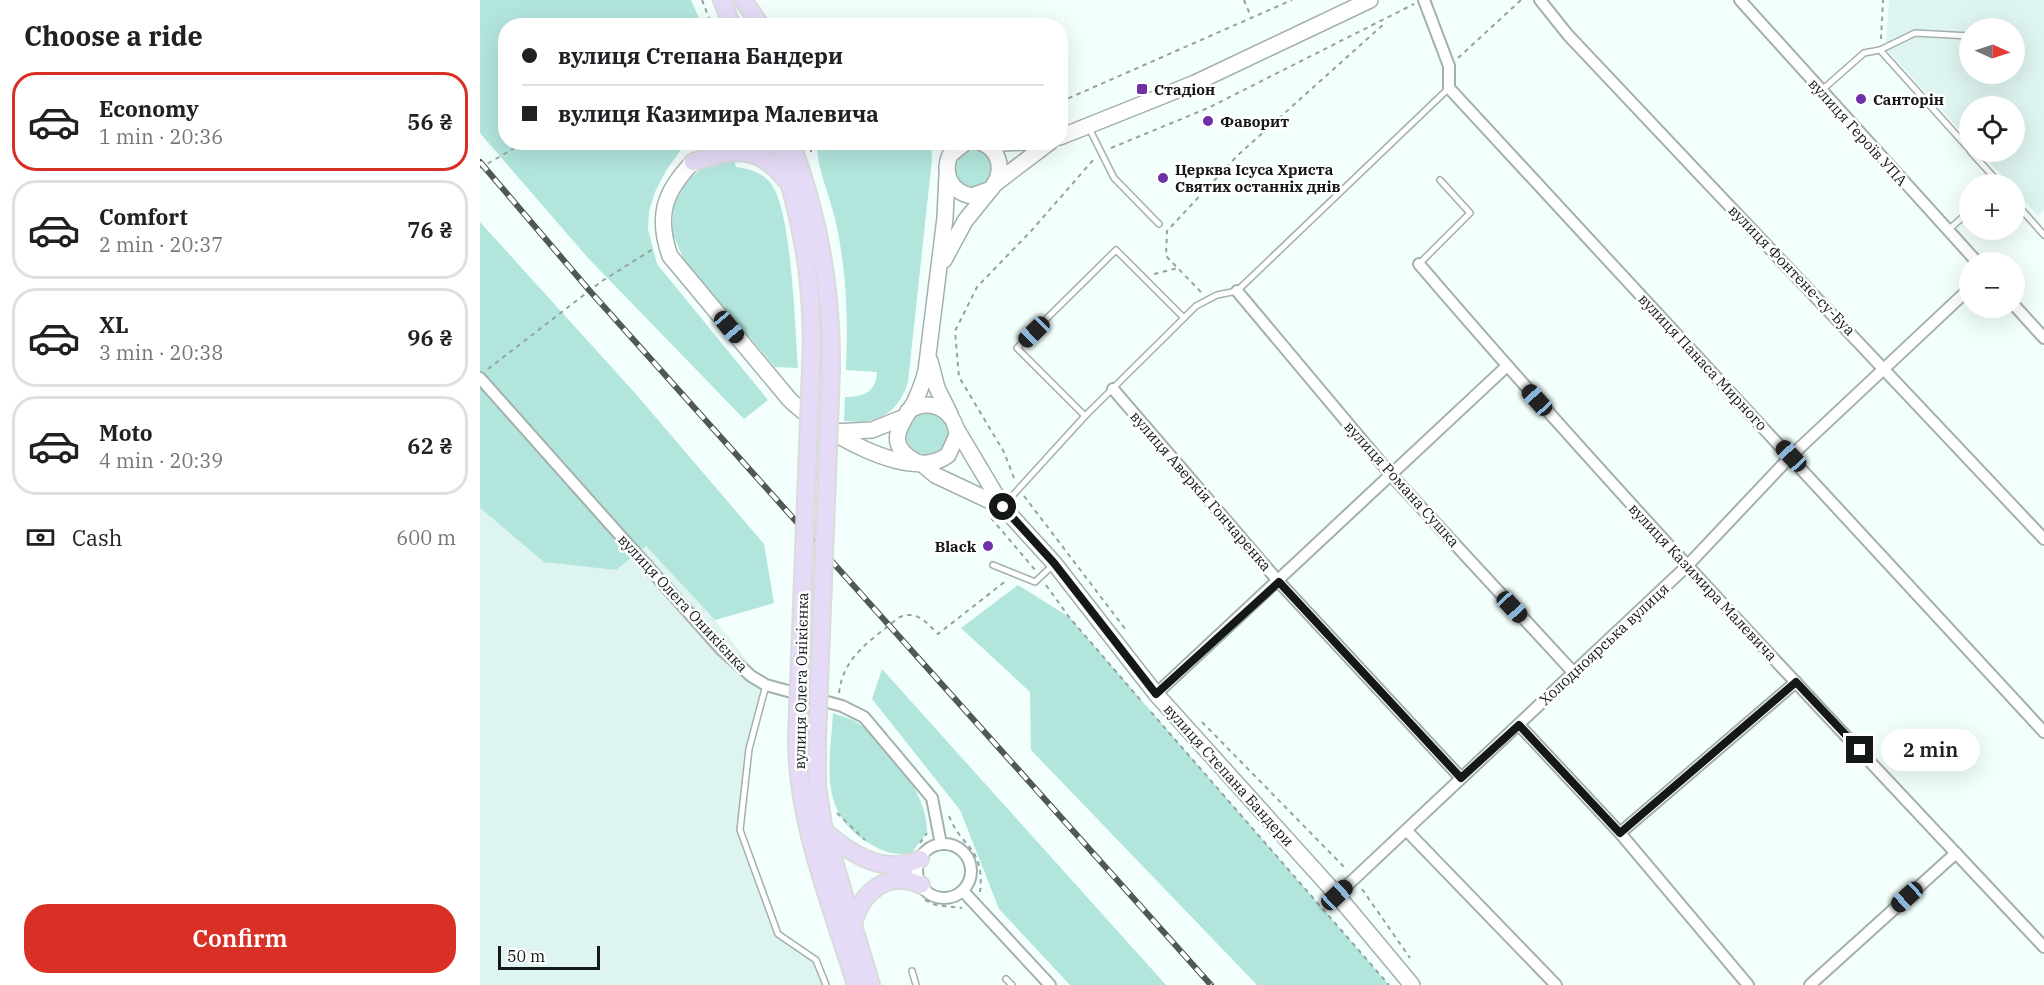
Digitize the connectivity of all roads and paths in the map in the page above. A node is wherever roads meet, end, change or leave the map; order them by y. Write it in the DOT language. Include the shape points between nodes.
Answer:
graph roads {
  1 [pos="702,0"];
  2 [pos="721,0"];
  3 [pos="738,0"];
  4 [pos="743,0"];
  5 [pos="1244,0"];
  6 [pos="1292,0"];
  7 [pos="1423,0"];
  8 [pos="1521,0"];
  9 [pos="1540,0"];
  10 [pos="1740,0"];
  11 [pos="1883,0"];
  12 [pos="1363,2"];
  13 [pos="709,18"];
  14 [pos="723,18"];
  15 [pos="729,18"];
  16 [pos="745,18"];
  17 [pos="755,18"];
  18 [pos="1252,18"];
  19 [pos="1389,18"];
  20 [pos="1959,35"];
  21 [pos="1880,50"];
  22 [pos="1449,66"];
  23 [pos="1449,88"];
  24 [pos="1821,91"];
  25 [pos="1068,98"];
  26 [pos="1088,125"];
  27 [pos="1068,134"];
  28 [pos="1959,139"];
  29 [pos="511,150"];
  30 [pos="701,150"];
  31 [pos="780,150"];
  32 [pos="792,150"];
  33 [pos="802,150"];
  34 [pos="945,150"];
  35 [pos="956,150"];
  36 [pos="991,150"];
  37 [pos="1040,150"];
  38 [pos="1100,153"];
  39 [pos="693,162"];
  40 [pos="1980,162"];
  41 [pos="480,168"];
  42 [pos="947,171"];
  43 [pos="1991,174"];
  44 [pos="1440,180"];
  45 [pos="797,181"];
  46 [pos="994,186"];
  47 [pos="2025,213"];
  48 [pos="1959,220"];
  49 [pos="2044,221"];
  50 [pos="1160,224"];
  51 [pos="2038,228"];
  52 [pos="1948,230"];
  53 [pos="2044,235"];
  54 [pos="656,248"];
  55 [pos="1968,252"];
  56 [pos="1419,264"];
  57 [pos="1178,268"];
  58 [pos="937,276"];
  59 [pos="1143,277"];
  60 [pos="1237,291"];
  61 [pos="1207,298"];
  62 [pos="1959,298"];
  63 [pos="2025,316"];
  64 [pos="1184,318"];
  65 [pos="2044,338"];
  66 [pos="928,350"];
  67 [pos="1507,366"];
  68 [pos="1885,368"];
  69 [pos="480,377"];
  70 [pos="1113,389"];
  71 [pos="905,415"];
  72 [pos="1085,416"];
  73 [pos="953,422"];
  74 [pos="833,432"];
  75 [pos="1791,456"];
  76 [pos="919,463"];
  77 [pos="1392,476"];
  78 [pos="1019,489"];
  79 [pos="1003,507"];
  80 [pos="2044,539"];
  81 [pos="1054,563"];
  82 [pos="993,565"];
  83 [pos="1687,566"];
  84 [pos="1015,574"];
  85 [pos="1279,582"];
  86 [pos="1069,617"];
  87 [pos="1131,638"];
  88 [pos="1573,672"];
  89 [pos="1796,682"];
  90 [pos="766,685"];
  91 [pos="1156,694"];
  92 [pos="839,695"];
  93 [pos="1199,719"];
  94 [pos="1519,725"];
  95 [pos="2044,732"];
  96 [pos="1461,778"];
  97 [pos="834,807"];
  98 [pos="824,831"];
  99 [pos="1407,831"];
  100 [pos="927,833"];
  101 [pos="1620,833"];
  102 [pos="871,844"];
  103 [pos="941,844"];
  104 [pos="1956,853"];
  105 [pos="918,854"];
  106 [pos="1355,879"];
  107 [pos="921,885"];
  108 [pos="963,891"];
  109 [pos="1337,895"];
  110 [pos="853,926"];
  111 [pos="2044,947"];
  112 [pos="1415,966"];
  113 [pos="912,971"];
  114 [pos="1006,979"];
  115 [pos="826,985"];
  116 [pos="856,985"];
  117 [pos="871,985"];
  118 [pos="916,985"];
  119 [pos="1012,985"];
  120 [pos="1050,985"];
  121 [pos="1389,985"];
  122 [pos="1412,985"];
  123 [pos="1556,985"];
  124 [pos="1748,985"];
  125 [pos="1810,985"];
  1 -- 13 [label="path"];
  2 -- 14 [label="main road"];
  2 -- 15 [label="main road"];
  3 -- 16 [label="main road"];
  4 -- 17 [label="main road"];
  5 -- 18 [label="path"];
  6 -- 18 [label="path"];
  7 -- 19 [label="path"];
  7 -- 22 [label="street"];
  8 -- 22 [label="path"];
  9 -- 68 [label="street, вулиця Фонтене-су-Буа" via="1568,35"];
  10 -- 24 [label="street, вулиця Героїв УПА"];
  11 -- 21 [label="path"];
  12 -- 26 [label="main road" via="1195,83"];
  18 -- 25 [label="path"];
  19 -- 38 [label="path" via="1208,108"];
  19 -- 57 [label="path" via="1238,155 1167,231 1166,256"];
  20 -- 21 [label="lane" via="1915,33"];
  21 -- 24 [label="lane" via="1863,53"];
  21 -- 28 [label="lane"];
  22 -- 23 [label="street"];
  23 -- 60 [label="lane"];
  23 -- 75 [label="street, вулиця Панаса Мирного"];
  24 -- 52 [label="street, вулиця Героїв УПА"];
  26 -- 27 [label="main road"];
  26 -- 38 [label="lane"];
  29 -- 41 [label="path"];
  30 -- 39 [label="main road"];
  31 -- 45 [label="main road"];
  32 -- 45 [label="main road"];
  33 -- 45 [label="main road"];
  34 -- 42 [label="main road"];
  35 -- 42 [label="main road" via="950,155"];
  36 -- 46 [label="main road" via="999,161"];
  37 -- 46 [label="main road"];
  38 -- 50 [label="lane" via="1114,178"];
  38 -- 78 [label="path" via="976,287 955,331 959,376 1004,452"];
  39 -- 45 [label="main road" via="721,153 754,153"];
  39 -- 74 [label="main road" via="669,191 663,210 664,241 670,256 789,399"];
  40 -- 43 [label="lane"];
  42 -- 46 [label="main road" via="954,187 965,194 979,195"];
  42 -- 58 [label="main road"];
  44 -- 56 [label="lane" via="1470,213"];
  45 -- 98 [label="main road, вулиця Олега Онікієнка, bridge" via="824,266 831,370 817,738 817,786"];
  45 -- 116 [label="main road, вулиця Олега Онікієнка, bridge" via="810,274 813,333 797,738 799,783 804,814"];
  46 -- 58 [label="main road" via="959,230"];
  47 -- 51 [label="lane"];
  48 -- 52 [label="lane"];
  49 -- 51 [label="lane"];
  51 -- 53 [label="lane"];
  52 -- 55 [label="street, вулиця Героїв УПА"];
  54 -- 69 [label="path" via="602,281"];
  56 -- 67 [label="street, вулиця Казимира Малевича"];
  57 -- 59 [label="path"];
  57 -- 61 [label="path"];
  58 -- 66 [label="main road"];
  59 -- 64 [label="lane"];
  59 -- 72 [label="lane" via="1116,250 1017,348"];
  60 -- 61 [label="lane"];
  60 -- 77 [label="street, вулиця Романа Сушка"];
  61 -- 64 [label="lane"];
  62 -- 68 [label="street, Холодноярська вулиця"];
  63 -- 65 [label="street"];
  64 -- 70 [label="lane"];
  66 -- 71 [label="main road" via="924,379"];
  66 -- 73 [label="main road, вулиця Степана Бандери" via="934,381"];
  67 -- 77 [label="street"];
  67 -- 83 [label="street, вулиця Казимира Малевича"];
  68 -- 75 [label="street, Холодноярська вулиця"];
  68 -- 80 [label="street, вулиця Фонтене-су-Буа"];
  69 -- 90 [label="street, вулиця Олега Оникієнка" via="722,650"];
  70 -- 72 [label="lane"];
  70 -- 85 [label="street, вулиця Аверкія Гончаренка"];
  71 -- 73 [label="main road" via="927,404 940,407"];
  71 -- 74 [label="main road" via="863,431"];
  71 -- 76 [label="main road" via="897,433 900,447"];
  72 -- 78 [label="lane"];
  73 -- 76 [label="main road" via="956,442 948,455 935,463"];
  73 -- 79 [label="main road, вулиця Степана Бандери"];
  74 -- 76 [label="main road" via="876,454"];
  75 -- 83 [label="street, Холодноярська вулиця"];
  75 -- 95 [label="street, вулиця Панаса Мирного"];
  76 -- 79 [label="main road, вулиця Степана Бандери" via="935,475"];
  77 -- 85 [label="street"];
  77 -- 88 [label="street, вулиця Романа Сушка"];
  78 -- 79 [label="lane"];
  78 -- 87 [label="path"];
  79 -- 81 [label="main road, вулиця Степана Бандери"];
  81 -- 84 [label="lane" via="1035,582"];
  81 -- 91 [label="main road, вулиця Степана Бандери"];
  82 -- 84 [label="lane"];
  83 -- 88 [label="street, Холодноярська вулиця"];
  83 -- 89 [label="street, вулиця Казимира Малевича"];
  84 -- 92 [label="path" via="938,634 917,615 898,618 851,659"];
  85 -- 91 [label="street"];
  85 -- 96 [label="street, вулиця Аверкія Гончаренка"];
  86 -- 121 [label="path"];
  88 -- 94 [label="street, Холодноярська вулиця"];
  89 -- 101 [label="street"];
  89 -- 104 [label="street, вулиця Казимира Малевича"];
  90 -- 103 [label="street, вулиця Олега Оникієнка" via="848,708 864,717 932,798"];
  90 -- 115 [label="lane" via="749,749 740,830 778,934 816,960"];
  91 -- 109 [label="main road, вулиця Степана Бандери"];
  93 -- 106 [label="path"];
  94 -- 96 [label="street, Холодноярська вулиця"];
  94 -- 101 [label="street"];
  96 -- 99 [label="street, Холодноярська вулиця"];
  97 -- 102 [label="path" via="848,827"];
  98 -- 105 [label="main road" via="873,862 896,866"];
  98 -- 110 [label="main road, вулиця Олега Онікієнка"];
  99 -- 106 [label="street, Холодноярська вулиця"];
  99 -- 123 [label="street"];
  100 -- 105 [label="path"];
  101 -- 124 [label="street"];
  103 -- 105 [label="street"];
  103 -- 108 [label="street" via="959,848 970,862 970,880"];
  104 -- 111 [label="street, вулиця Казимира Малевича"];
  104 -- 125 [label="street"];
  105 -- 107 [label="street"];
  106 -- 109 [label="street, Холодноярська вулиця"];
  106 -- 112 [label="path"];
  107 -- 108 [label="street" via="938,898"];
  107 -- 110 [label="main road" via="900,879 880,884 864,899"];
  108 -- 120 [label="street"];
  109 -- 122 [label="main road, вулиця Степана Бандери"];
  110 -- 117 [label="main road, вулиця Олега Онікієнка"];
  113 -- 118 [label="lane"];
  114 -- 119 [label="lane"];
}
